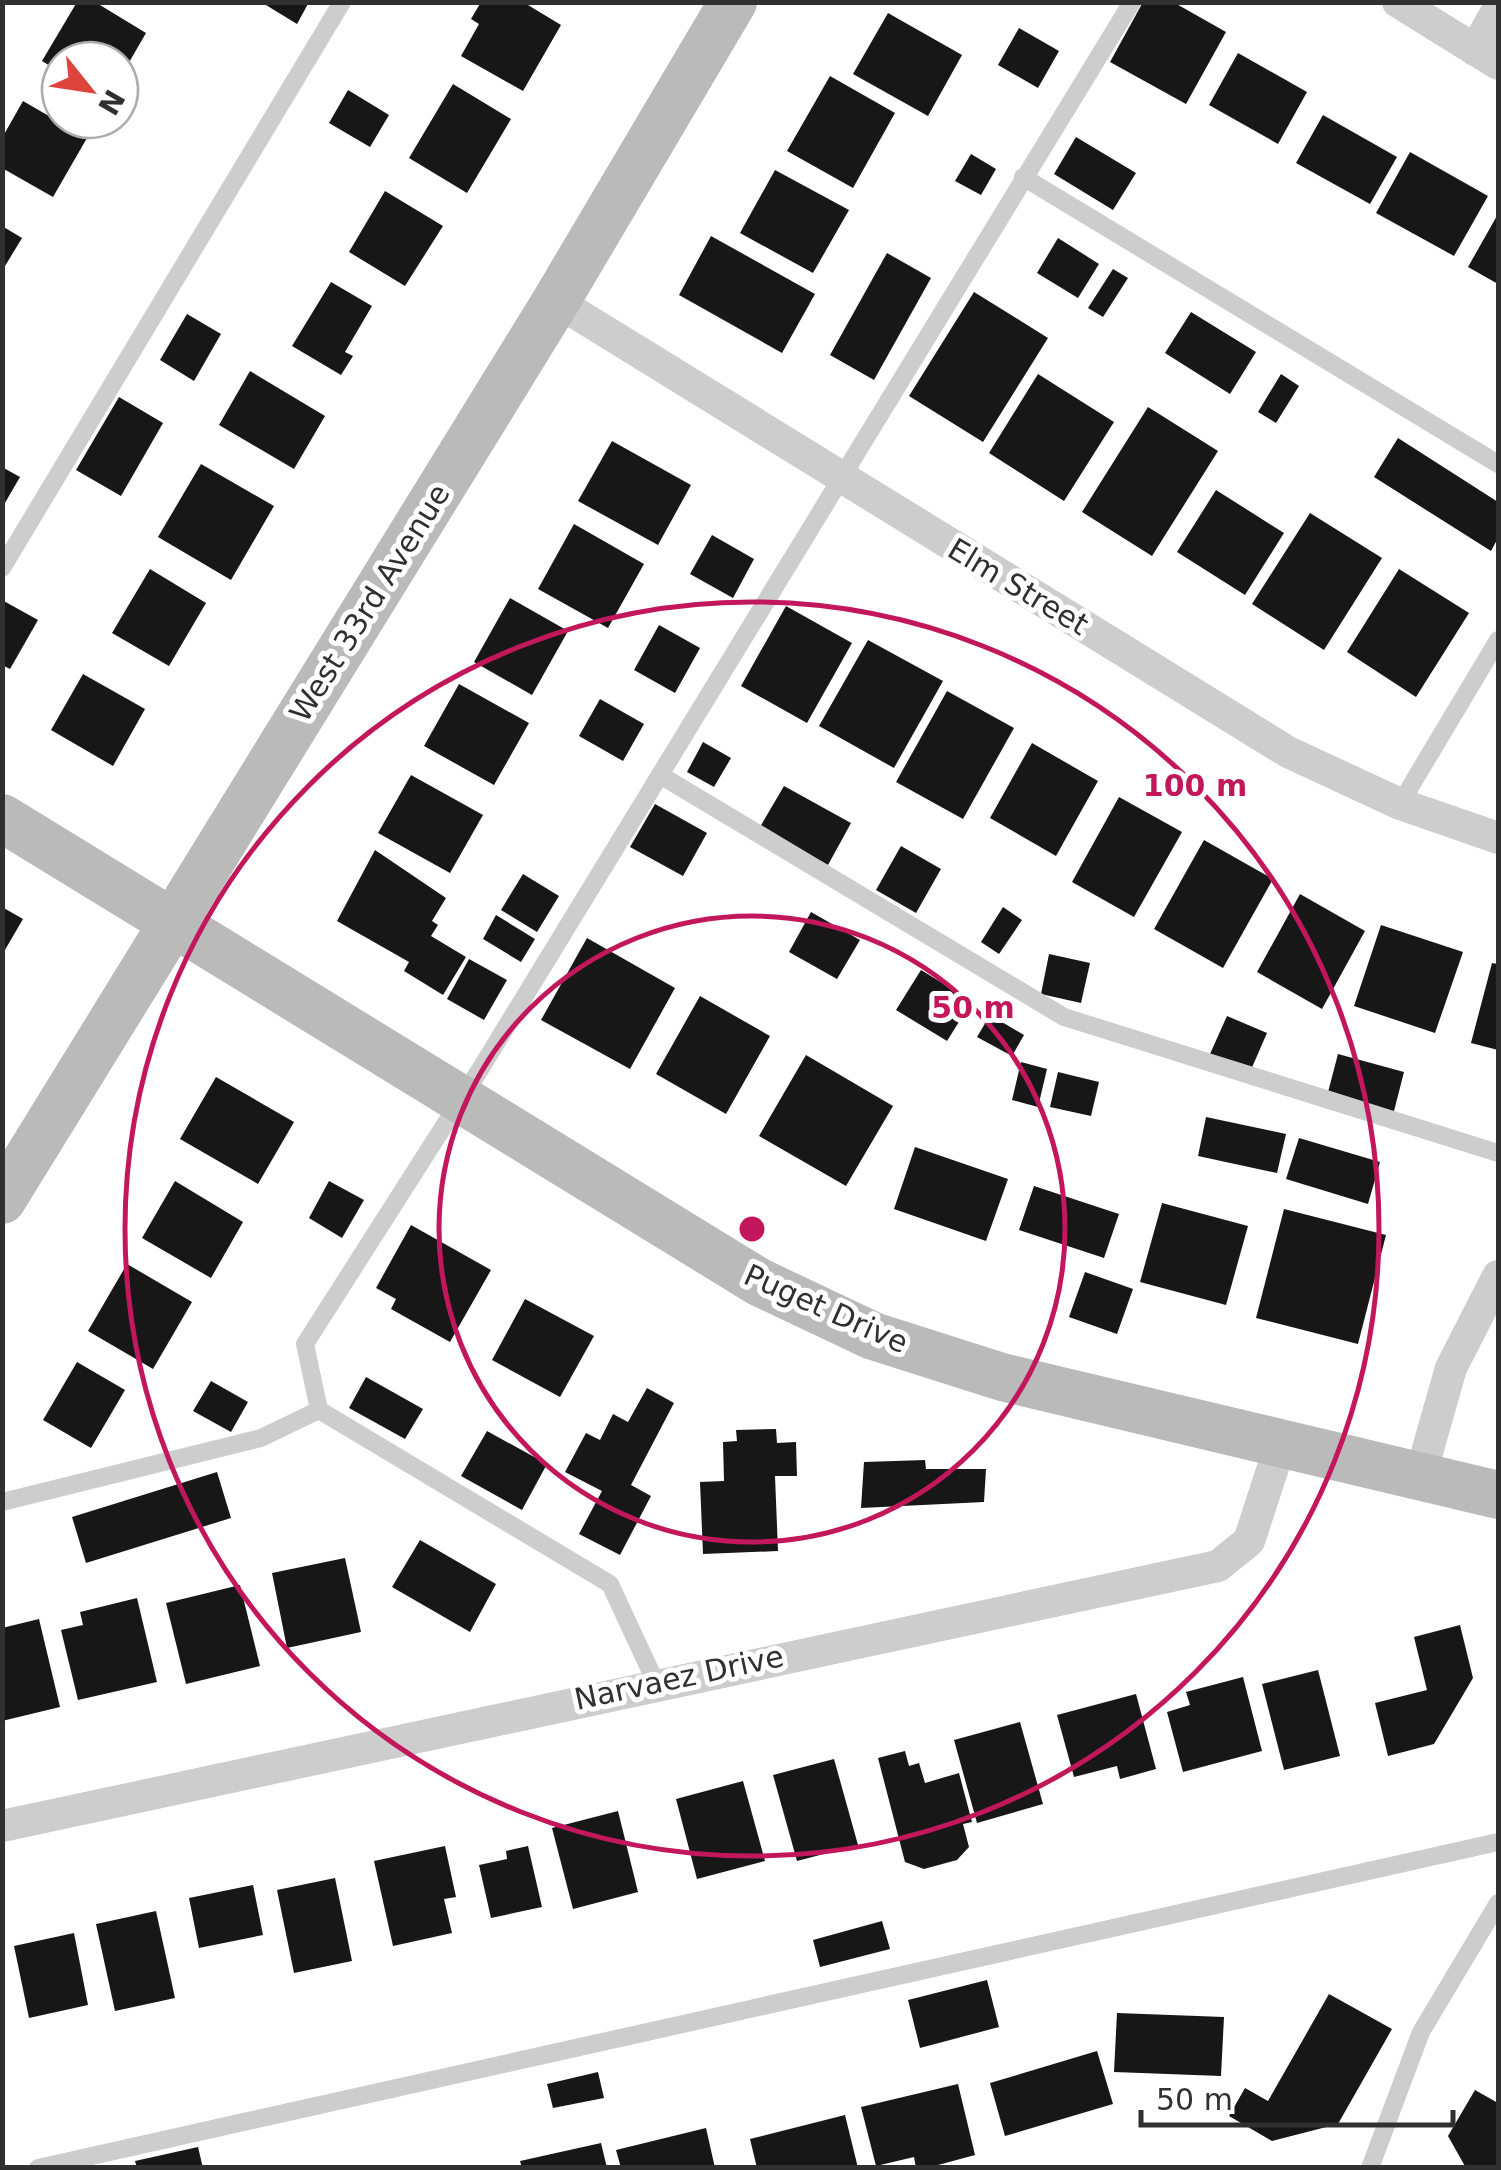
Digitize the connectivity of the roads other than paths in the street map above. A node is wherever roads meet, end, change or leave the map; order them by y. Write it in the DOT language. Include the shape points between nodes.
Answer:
graph roads {
  1 [pos="342,2"];
  2 [pos="733,2"];
  3 [pos="1132,2"];
  4 [pos="1398,2"];
  5 [pos="1498,9"];
  6 [pos="1487,57"];
  7 [pos="1023,177"];
  8 [pos="556,301"];
  9 [pos="1498,464"];
  10 [pos="842,479"];
  11 [pos="2,568"];
  12 [pos="1498,640"];
  13 [pos="660,775"];
  14 [pos="1400,804"];
  15 [pos="2,818"];
  16 [pos="1498,838"];
  17 [pos="174,922"];
  18 [pos="460,1100"];
  19 [pos="1498,1154"];
  20 [pos="2,1200"];
  21 [pos="1498,1276"];
  22 [pos="319,1410"];
  23 [pos="1281,1444"];
  24 [pos="1420,1476"];
  25 [pos="1498,1495"];
  26 [pos="2,1502"];
  27 [pos="656,1683"];
  28 [pos="2,1826"];
  29 [pos="1498,1842"];
  30 [pos="1498,1903"];
  31 [pos="38,2168"];
  32 [pos="1370,2168"];
  1 -- 11 [label="lane"];
  2 -- 8 [label="street, West 33rd Avenue"];
  3 -- 7 [label="lane"];
  4 -- 6 [label="street"];
  5 -- 6 [label="street"];
  7 -- 9 [label="lane"];
  7 -- 10 [label="lane"];
  8 -- 10 [label="street, Elm Street"];
  8 -- 17 [label="street, West 33rd Avenue"];
  10 -- 13 [label="lane"];
  10 -- 14 [label="street, Elm Street" via="1288,752"];
  12 -- 14 [label="lane"];
  13 -- 18 [label="lane"];
  13 -- 19 [label="lane" via="1064,1017"];
  14 -- 16 [label="street, Elm Street"];
  15 -- 17 [label="street, Puget Drive"];
  17 -- 18 [label="street, Puget Drive"];
  17 -- 20 [label="street, West 33rd Avenue"];
  18 -- 22 [label="lane" via="305,1344"];
  18 -- 23 [label="street, Puget Drive" via="759,1282 873,1336 1002,1376"];
  21 -- 24 [label="street" via="1452,1368"];
  22 -- 26 [label="lane" via="261,1438"];
  22 -- 27 [label="lane" via="610,1584"];
  23 -- 24 [label="street, Puget Drive"];
  23 -- 27 [label="street, Narvaez Drive" via="1249,1541 1218,1566"];
  24 -- 25 [label="street, Puget Drive"];
  27 -- 28 [label="street, Narvaez Drive"];
  29 -- 31 [label="lane"];
  30 -- 32 [label="lane" via="1421,2032"];
}
